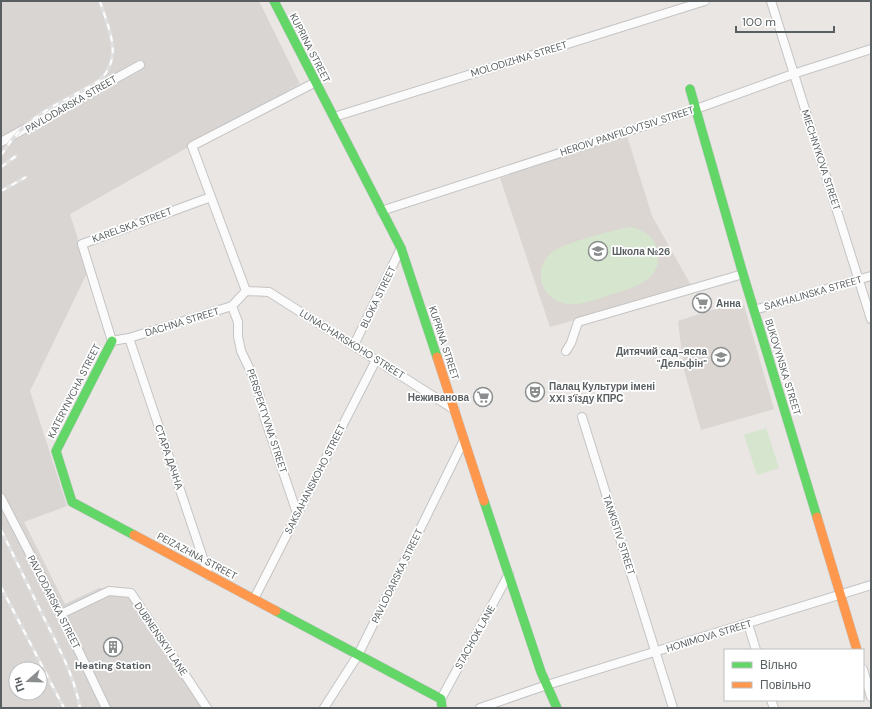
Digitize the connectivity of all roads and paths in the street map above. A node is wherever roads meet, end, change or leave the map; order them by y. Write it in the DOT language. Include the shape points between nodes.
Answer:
graph roads {
  1 [pos="274,1"];
  2 [pos="706,1"];
  3 [pos="771,1"];
  4 [pos="871,49"];
  5 [pos="140,65"];
  6 [pos="793,74"];
  7 [pos="316,82"];
  8 [pos="690,89"];
  9 [pos="696,109"];
  10 [pos="334,117"];
  11 [pos="1,142"];
  12 [pos="211,197"];
  13 [pos="381,211"];
  14 [pos="402,248"];
  15 [pos="743,274"];
  16 [pos="871,276"];
  17 [pos="859,280"];
  18 [pos="246,291"];
  19 [pos="232,306"];
  20 [pos="754,310"];
  21 [pos="871,319"];
  22 [pos="129,338"];
  23 [pos="112,341"];
  24 [pos="354,345"];
  25 [pos="566,351"];
  26 [pos="376,360"];
  27 [pos="455,410"];
  28 [pos="582,417"];
  29 [pos="464,440"];
  30 [pos="56,451"];
  31 [pos="1,498"];
  32 [pos="298,513"];
  33 [pos="509,574"];
  34 [pos="209,576"];
  35 [pos="871,585"];
  36 [pos="842,595"];
  37 [pos="254,599"];
  38 [pos="61,614"];
  39 [pos="748,624"];
  40 [pos="756,649"];
  41 [pos="857,649"];
  42 [pos="656,652"];
  43 [pos="358,655"];
  44 [pos="864,674"];
  45 [pos="547,685"];
  46 [pos="871,698"];
  47 [pos="442,703"];
  48 [pos="106,708"];
  49 [pos="207,708"];
  50 [pos="324,708"];
  51 [pos="480,708"];
  52 [pos="557,708"];
  53 [pos="673,708"];
  1 -- 7 [label="street, KUPRINA STREET"];
  2 -- 10 [label="street, MOLODIZHNA STREET"];
  3 -- 6 [label="street, MIECHNYKOVA STREET"];
  4 -- 6 [label="street, HEROIV PANFILOVTSIV STREET"];
  5 -- 11 [label="street, PAVLODARSKA STREET"];
  6 -- 9 [label="street, HEROIV PANFILOVTSIV STREET"];
  6 -- 17 [label="street, MIECHNYKOVA STREET"];
  7 -- 10 [label="street, KUPRINA STREET"];
  7 -- 12 [label="street" via="192,146"];
  8 -- 9 [label="street, BUKOVYNSKA STREET"];
  9 -- 13 [label="street, HEROIV PANFILOVTSIV STREET"];
  9 -- 15 [label="street, BUKOVYNSKA STREET"];
  10 -- 13 [label="street, KUPRINA STREET"];
  12 -- 18 [label="street"];
  12 -- 23 [label="street, KARELSKA STREET" via="82,244"];
  13 -- 14 [label="street, KUPRINA STREET"];
  14 -- 24 [label="street, BLOKA STREET"];
  14 -- 27 [label="street, KUPRINA STREET"];
  15 -- 20 [label="street, BUKOVYNSKA STREET"];
  15 -- 25 [label="street" via="578,322"];
  16 -- 17 [label="street, SAKHALINSKA STREET"];
  17 -- 20 [label="street, SAKHALINSKA STREET"];
  17 -- 21 [label="street, MIECHNYKOVA STREET"];
  18 -- 19 [label="street, DACHNA STREET"];
  18 -- 24 [label="street, LUNACHARSKOHO STREET" via="269,292"];
  19 -- 22 [label="street, DACHNA STREET"];
  19 -- 32 [label="street, PERSPEKTYVNA STREET" via="238,322 241,351 260,397 265,419"];
  20 -- 36 [label="street, BUKOVYNSKA STREET"];
  22 -- 23 [label="street, DACHNA STREET"];
  22 -- 34 [label="street, СТАРА ДАЧНА"];
  23 -- 30 [label="street, KATERYNYCHA STREET"];
  24 -- 26 [label="street, LUNACHARSKOHO STREET"];
  26 -- 27 [label="street, LUNACHARSKOHO STREET"];
  26 -- 32 [label="street, SAKSAHANSKOHO STREET"];
  27 -- 29 [label="street, KUPRINA STREET"];
  28 -- 42 [label="street, TANKISTIV STREET"];
  29 -- 33 [label="street, KUPRINA STREET"];
  29 -- 43 [label="street, PAVLODARSKA STREET"];
  30 -- 34 [label="street, PEIZAZHNA STREET" via="72,502"];
  31 -- 38 [label="street, PAVLODARSKA STREET"];
  32 -- 37 [label="street, SAKSAHANSKOHO STREET"];
  33 -- 45 [label="street, KUPRINA STREET"];
  33 -- 47 [label="street, STACHOK LANE"];
  34 -- 37 [label="street, PEIZAZHNA STREET"];
  35 -- 36 [label="street, HONIMOVA STREET"];
  36 -- 39 [label="street, HONIMOVA STREET"];
  36 -- 41 [label="street, BUKOVYNSKA STREET"];
  37 -- 43 [label="street, PEIZAZHNA STREET"];
  38 -- 48 [label="street, PAVLODARSKA STREET"];
  38 -- 49 [label="street, DUBNENSKYI LANE" via="109,592 130,593"];
  39 -- 40 [label="street"];
  39 -- 42 [label="street, HONIMOVA STREET"];
  42 -- 45 [label="street, HONIMOVA STREET"];
  42 -- 53 [label="street, TANKISTIV STREET"];
  43 -- 47 [label="street, PEIZAZHNA STREET"];
  43 -- 50 [label="street, PAVLODARSKA STREET"];
  44 -- 46 [label="street"];
  45 -- 51 [label="street, HONIMOVA STREET"];
  45 -- 52 [label="street, KUPRINA STREET"];
}
